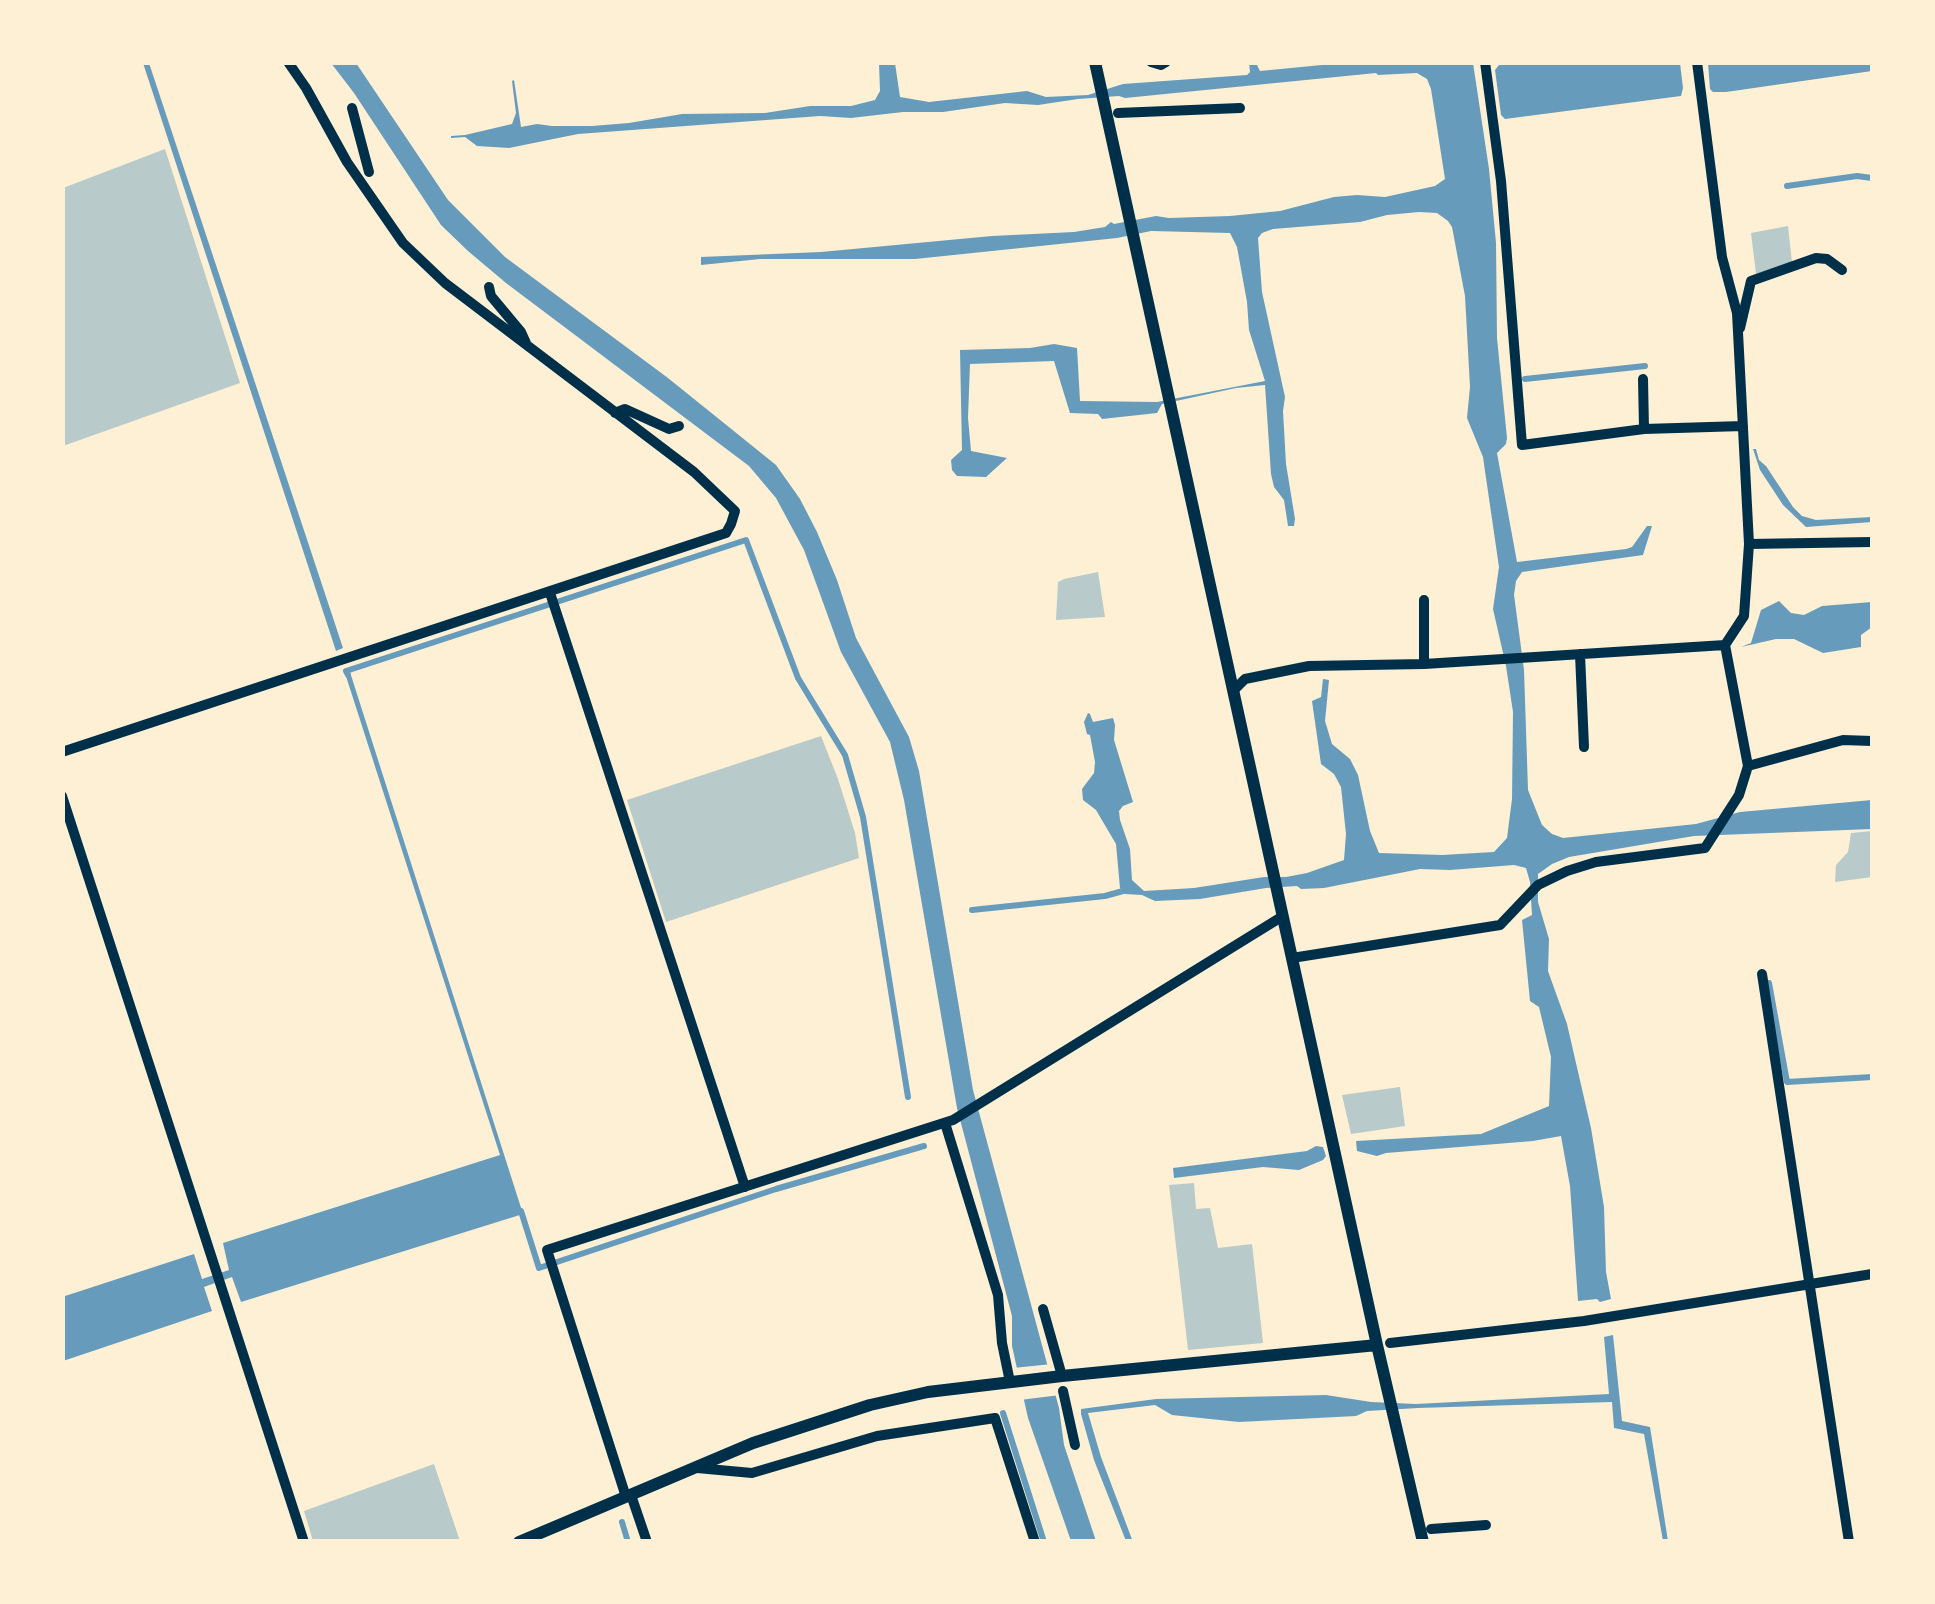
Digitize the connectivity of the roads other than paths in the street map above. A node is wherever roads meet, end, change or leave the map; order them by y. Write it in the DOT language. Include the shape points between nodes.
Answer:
graph roads {
  1 [pos="288,62"];
  2 [pos="1095,62"];
  3 [pos="1151,62"];
  4 [pos="1166,62"];
  5 [pos="1485,62"];
  6 [pos="1696,62"];
  7 [pos="352,108"];
  8 [pos="1240,108"];
  9 [pos="1118,113"];
  10 [pos="368,172"];
  11 [pos="1842,270"];
  12 [pos="489,286"];
  13 [pos="1738,338"];
  14 [pos="528,347"];
  15 [pos="1643,379"];
  16 [pos="615,413"];
  17 [pos="680,426"];
  18 [pos="1743,426"];
  19 [pos="1644,429"];
  20 [pos="1872,542"];
  21 [pos="1750,544"];
  22 [pos="550,593"];
  23 [pos="1424,600"];
  24 [pos="1726,645"];
  25 [pos="1580,654"];
  26 [pos="1424,664"];
  27 [pos="1233,691"];
  28 [pos="1872,741"];
  29 [pos="1584,747"];
  30 [pos="62,752"];
  31 [pos="1748,766"];
  32 [pos="62,796"];
  33 [pos="1283,916"];
  34 [pos="1292,958"];
  35 [pos="1762,974"];
  36 [pos="949,1122"];
  37 [pos="745,1186"];
  38 [pos="1872,1274"];
  39 [pos="1809,1285"];
  40 [pos="1044,1309"];
  41 [pos="1384,1344"];
  42 [pos="1059,1377"];
  43 [pos="1013,1382"];
  44 [pos="1063,1391"];
  45 [pos="1075,1445"];
  46 [pos="694,1468"];
  47 [pos="629,1496"];
  48 [pos="1486,1525"];
  49 [pos="1432,1529"];
  50 [pos="304,1542"];
  51 [pos="519,1542"];
  52 [pos="647,1542"];
  53 [pos="1035,1542"];
  54 [pos="1422,1542"];
  55 [pos="1849,1542"];
  1 -- 14 [label="street" via="403,243"];
  2 -- 27 [label="street"];
  3 -- 4 [label="street"];
  5 -- 19 [label="street" via="1522,445"];
  6 -- 13 [label="street"];
  7 -- 10 [label="street"];
  8 -- 9 [label="street"];
  11 -- 13 [label="street" via="1816,258 1751,280"];
  12 -- 14 [label="street"];
  13 -- 18 [label="street"];
  14 -- 16 [label="street"];
  15 -- 19 [label="street"];
  16 -- 17 [label="street" via="625,408 669,429"];
  16 -- 22 [label="street" via="735,511 731,524 726,533"];
  18 -- 19 [label="street"];
  18 -- 21 [label="street"];
  20 -- 21 [label="street"];
  21 -- 24 [label="street" via="1744,616"];
  22 -- 30 [label="street"];
  22 -- 37 [label="street"];
  23 -- 26 [label="street"];
  24 -- 25 [label="street"];
  24 -- 31 [label="street"];
  25 -- 26 [label="street"];
  25 -- 29 [label="street"];
  26 -- 27 [label="street" via="1309,666 1245,679"];
  27 -- 33 [label="street"];
  28 -- 31 [label="street" via="1843,740"];
  31 -- 34 [label="street" via="1739,796 1705,848 1567,871 1538,885 1500,924"];
  32 -- 50 [label="street"];
  33 -- 34 [label="street"];
  33 -- 36 [label="street"];
  34 -- 41 [label="street"];
  35 -- 39 [label="street"];
  36 -- 37 [label="street"];
  36 -- 43 [label="street" via="998,1295"];
  37 -- 47 [label="street" via="546,1250"];
  38 -- 39 [label="street"];
  39 -- 41 [label="street"];
  39 -- 55 [label="street"];
  40 -- 42 [label="street"];
  41 -- 42 [label="street"];
  41 -- 54 [label="street"];
  42 -- 43 [label="street"];
  43 -- 46 [label="street" via="870,1404"];
  44 -- 45 [label="street"];
  46 -- 47 [label="street"];
  46 -- 53 [label="street" via="752,1473 877,1436 995,1418"];
  47 -- 51 [label="street"];
  47 -- 52 [label="street"];
  48 -- 49 [label="street"];
}
